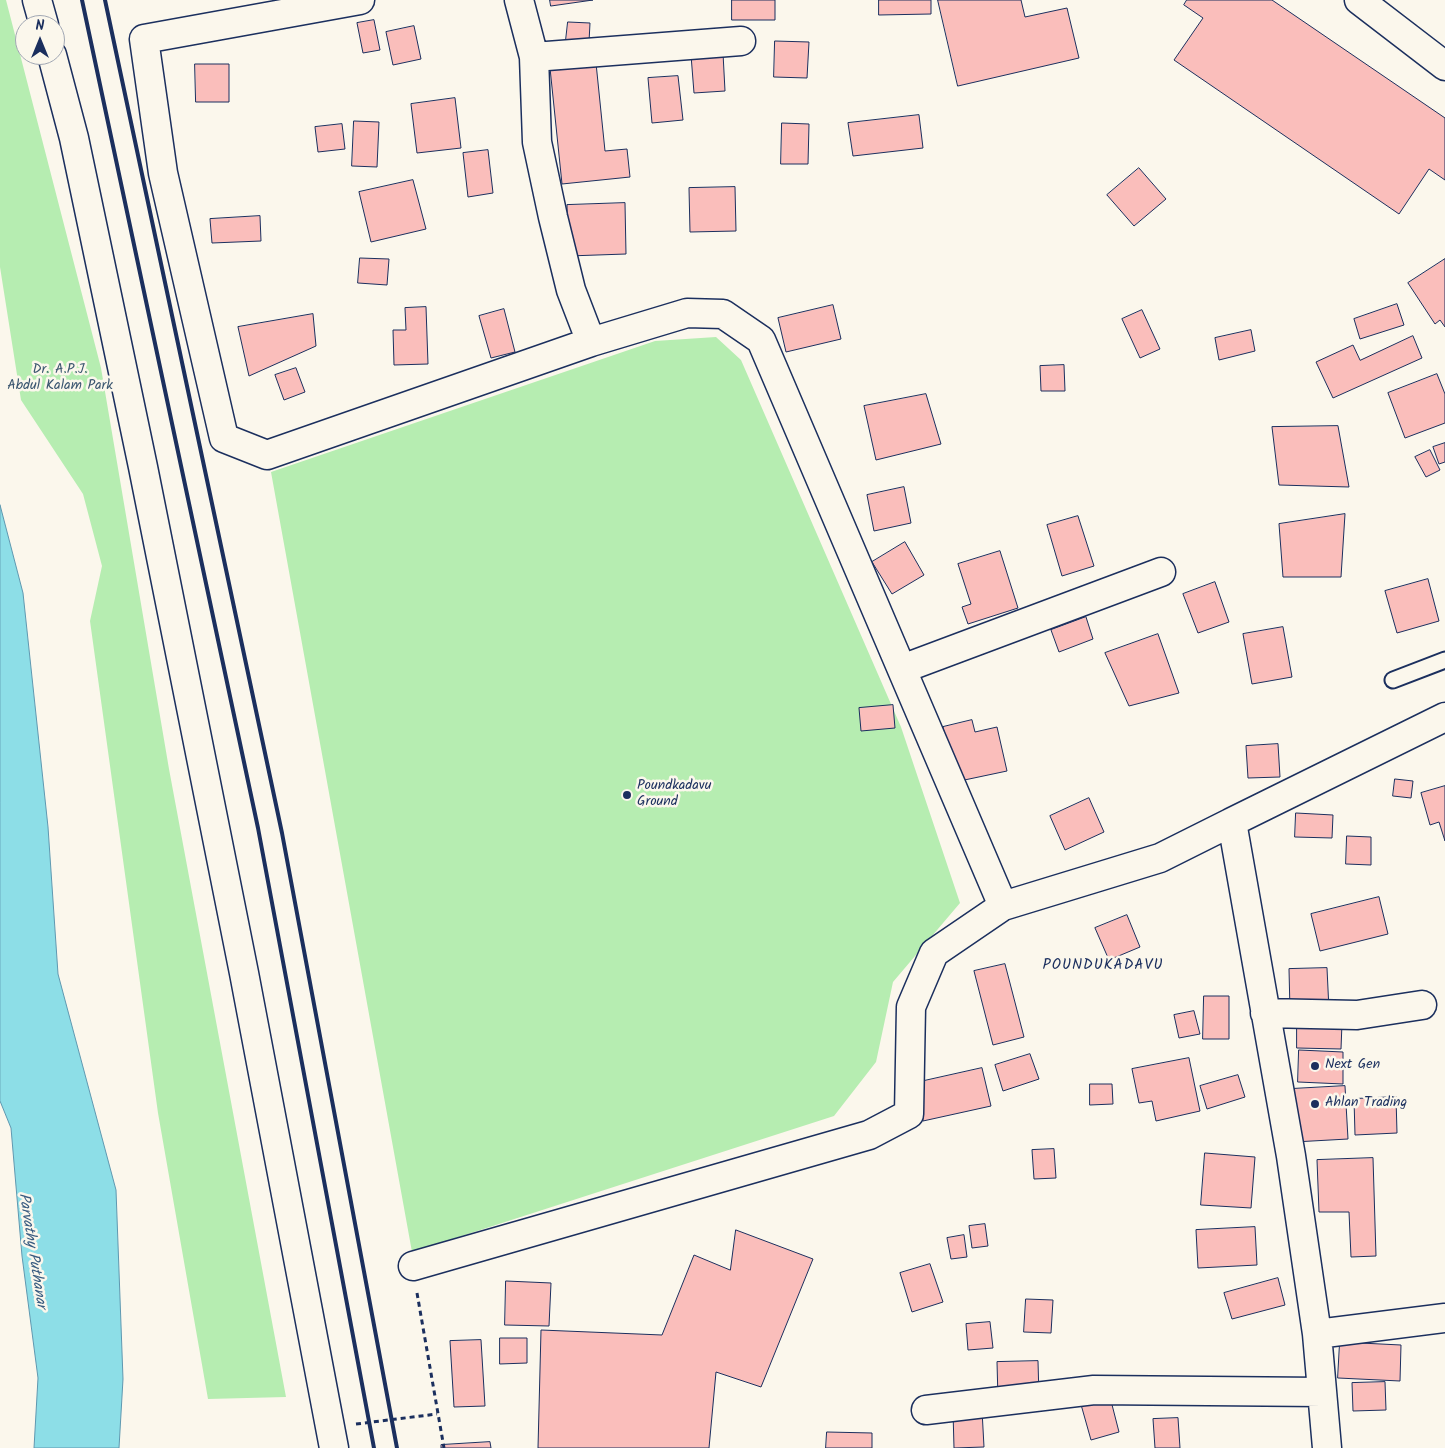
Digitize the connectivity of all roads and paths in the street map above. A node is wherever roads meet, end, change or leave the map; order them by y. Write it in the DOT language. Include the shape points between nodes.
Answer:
graph roads {
  1 [pos="37,0"];
  2 [pos="360,0"];
  3 [pos="519,0"];
  4 [pos="1358,0"];
  5 [pos="41,15"];
  6 [pos="741,42"];
  7 [pos="534,57"];
  8 [pos="55,65"];
  9 [pos="1445,66"];
  10 [pos="590,342"];
  11 [pos="1161,572"];
  12 [pos="1445,660"];
  13 [pos="902,669"];
  14 [pos="1393,680"];
  15 [pos="1445,717"];
  16 [pos="1232,822"];
  17 [pos="1003,906"];
  18 [pos="1422,1005"];
  19 [pos="1265,1012"];
  20 [pos="413,1266"];
  21 [pos="1445,1318"];
  22 [pos="1317,1334"];
  23 [pos="1322,1392"];
  24 [pos="926,1410"];
  25 [pos="438,1414"];
  26 [pos="332,1438"];
  27 [pos="444,1448"];
  28 [pos="1327,1448"];
  1 -- 5 [label="street"];
  2 -- 10 [label="street" via="144,39 163,173 224,438 267,455"];
  3 -- 7 [label="street"];
  4 -- 9 [label="street"];
  6 -- 7 [label="street"];
  7 -- 10 [label="street" via="539,151 571,290"];
  8 -- 26 [label="street" via="74,138 143,467"];
  10 -- 13 [label="street" via="687,312 723,314 761,340"];
  11 -- 13 [label="street"];
  12 -- 14 [label="lane"];
  13 -- 17 [label="street"];
  15 -- 16 [label="street"];
  16 -- 17 [label="street" via="1160,858"];
  16 -- 19 [label="street"];
  17 -- 20 [label="street" via="934,953 911,1007 909,1114 869,1135"];
  18 -- 19 [label="street" via="1357,1015"];
  19 -- 22 [label="street" via="1291,1156"];
  20 -- 25 [label="path"];
  21 -- 22 [label="street"];
  22 -- 23 [label="street"];
  23 -- 24 [label="street" via="1094,1390"];
  23 -- 28 [label="street"];
  25 -- 26 [label="path" via="369,1422"];
  25 -- 27 [label="path"];
}
